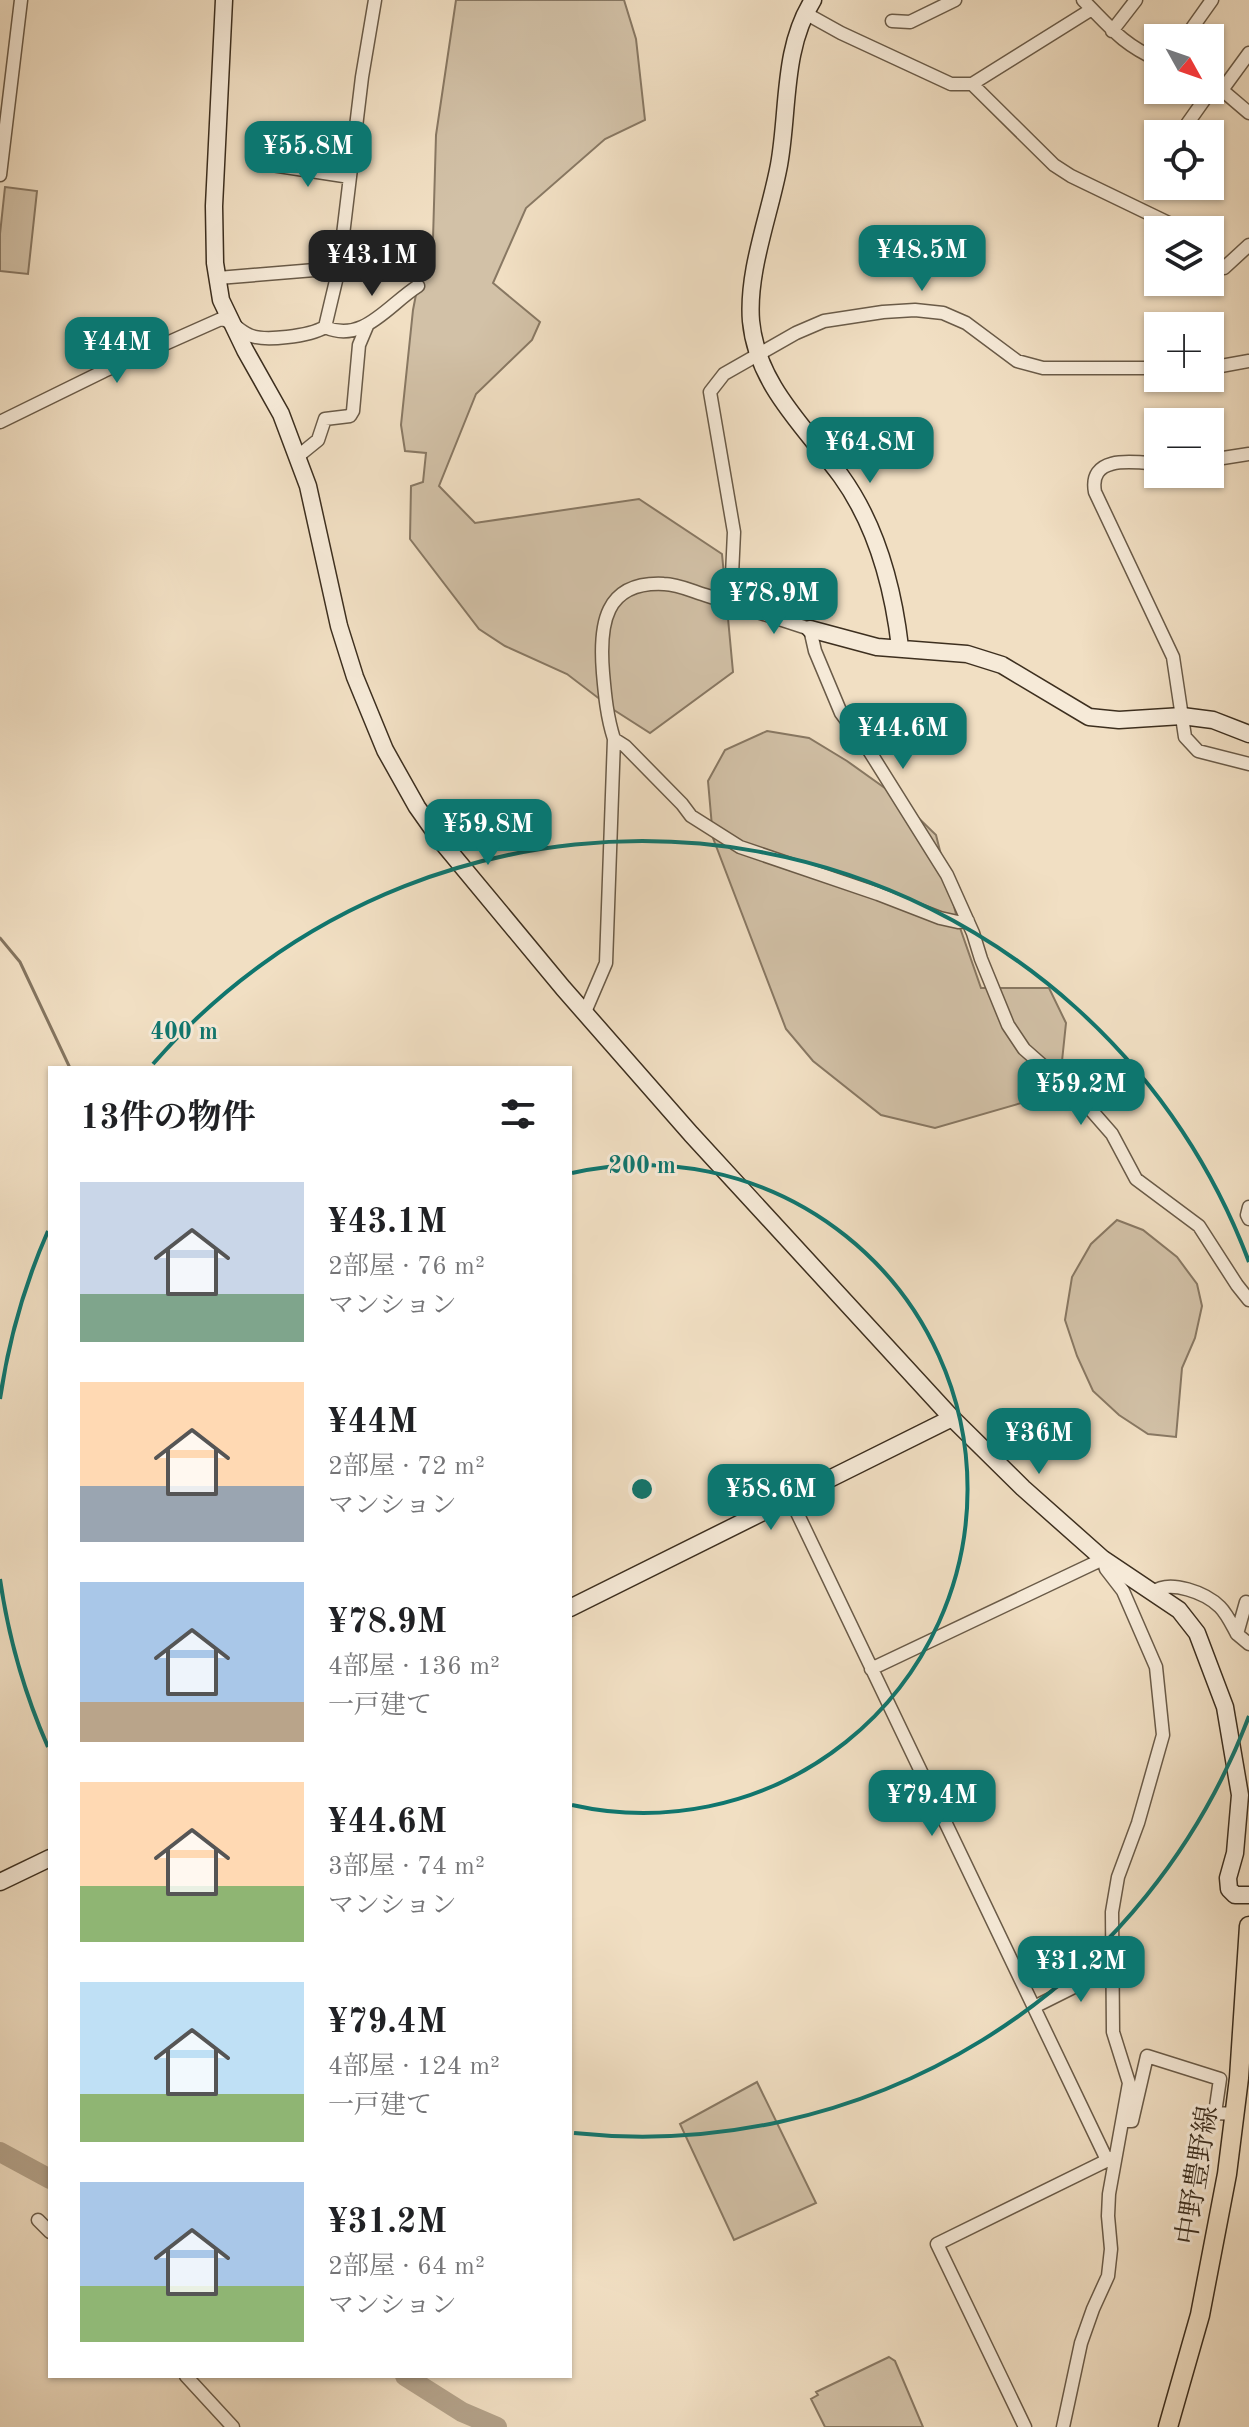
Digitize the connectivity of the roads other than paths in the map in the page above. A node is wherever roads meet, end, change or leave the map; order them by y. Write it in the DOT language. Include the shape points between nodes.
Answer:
graph roads {
  1 [pos="21,0"];
  2 [pos="224,0"];
  3 [pos="375,0"];
  4 [pos="955,0"];
  5 [pos="1136,0"];
  6 [pos="1212,0"];
  7 [pos="1088,5"];
  8 [pos="809,6"];
  9 [pos="892,21"];
  10 [pos="1195,24"];
  11 [pos="1112,31"];
  12 [pos="1144,53"];
  13 [pos="1249,53"];
  14 [pos="1224,78"];
  15 [pos="972,84"];
  16 [pos="1224,94"];
  17 [pos="1249,113"];
  18 [pos="272,165"];
  19 [pos="0,175"];
  20 [pos="350,177"];
  21 [pos="1153,216"];
  22 [pos="1249,245"];
  23 [pos="339,268"];
  24 [pos="1224,268"];
  25 [pos="218,278"];
  26 [pos="418,286"];
  27 [pos="230,321"];
  28 [pos="367,326"];
  29 [pos="325,327"];
  30 [pos="758,354"];
  31 [pos="1249,361"];
  32 [pos="1224,365"];
  33 [pos="1144,368"];
  34 [pos="0,422"];
  35 [pos="1249,454"];
  36 [pos="297,457"];
  37 [pos="1224,458"];
  38 [pos="1144,463"];
  39 [pos="750,609"];
  40 [pos="810,629"];
  41 [pos="900,647"];
  42 [pos="1182,716"];
  43 [pos="1249,734"];
  44 [pos="614,739"];
  45 [pos="1249,764"];
  46 [pos="968,921"];
  47 [pos="585,1012"];
  48 [pos="1249,1207"];
  49 [pos="1249,1219"];
  50 [pos="1249,1300"];
  51 [pos="952,1418"];
  52 [pos="791,1500"];
  53 [pos="1103,1559"];
  54 [pos="1153,1592"];
  55 [pos="1246,1602"];
  56 [pos="572,1607"];
  57 [pos="1237,1634"];
  58 [pos="1249,1644"];
  59 [pos="871,1669"];
  60 [pos="48,1859"];
  61 [pos="0,1882"];
  62 [pos="1249,1895"];
  63 [pos="1249,1926"];
  64 [pos="1112,1968"];
  65 [pos="1034,2007"];
  66 [pos="1244,2079"];
  67 [pos="1236,2114"];
  68 [pos="1124,2121"];
  69 [pos="1112,2158"];
  70 [pos="38,2220"];
  71 [pos="48,2230"];
  72 [pos="188,2378"];
  73 [pos="233,2427"];
  74 [pos="1025,2427"];
  75 [pos="1063,2427"];
  76 [pos="1168,2427"];
  1 -- 19 [label="street"];
  2 -- 25 [label="street" via="214,206"];
  3 -- 20 [label="street"];
  4 -- 9 [label="street" via="910,22"];
  5 -- 11 [label="street"];
  6 -- 10 [label="street"];
  7 -- 11 [label="street"];
  7 -- 15 [label="street"];
  8 -- 15 [label="street" via="841,33 951,84"];
  8 -- 30 [label="street" via="796,36 779,165 752,286"];
  11 -- 12 [label="street"];
  13 -- 14 [label="street"];
  15 -- 21 [label="street" via="1062,171"];
  16 -- 17 [label="street"];
  18 -- 20 [label="street"];
  20 -- 23 [label="street"];
  22 -- 24 [label="street"];
  23 -- 25 [label="street"];
  23 -- 29 [label="street"];
  25 -- 27 [label="street"];
  26 -- 28 [label="street"];
  27 -- 29 [label="street" via="258,338 310,334"];
  27 -- 34 [label="street" via="221,319"];
  27 -- 36 [label="street" via="281,414"];
  28 -- 29 [label="street" via="339,333"];
  28 -- 36 [label="street" via="359,345 353,411 325,419 318,440"];
  30 -- 33 [label="street" via="824,321 915,310 943,313 966,323 1017,361 1043,368"];
  30 -- 39 [label="street" via="724,374 710,392 734,532 732,575"];
  30 -- 41 [label="street" via="776,394 863,512 882,557"];
  31 -- 32 [label="street"];
  35 -- 37 [label="street"];
  36 -- 47 [label="street" via="339,626 385,750 441,841"];
  38 -- 42 [label="street" via="1114,463 1097,473 1094,484 1173,657"];
  39 -- 40 [label="street"];
  39 -- 44 [label="street" via="667,583 629,589 616,599 603,623 601,648 606,712"];
  40 -- 41 [label="street" via="877,647"];
  40 -- 46 [label="street" via="841,713 924,835"];
  41 -- 42 [label="street" via="967,654 1002,665 1089,717"];
  42 -- 43 [label="street" via="1213,720"];
  42 -- 45 [label="street" via="1185,737 1198,751"];
  44 -- 46 [label="street" via="691,816 740,847 940,918"];
  44 -- 47 [label="street" via="606,963"];
  46 -- 50 [label="street" via="1008,1025 1024,1049 1112,1134 1136,1179 1199,1226"];
  47 -- 51 [label="street"];
  48 -- 49 [label="street"];
  51 -- 52 [label="street"];
  51 -- 53 [label="street"];
  52 -- 56 [label="street"];
  52 -- 59 [label="street"];
  53 -- 54 [label="street"];
  53 -- 59 [label="street"];
  53 -- 64 [label="street" via="1156,1667 1163,1735 1118,1877"];
  54 -- 57 [label="street" via="1178,1588 1206,1596 1221,1608"];
  54 -- 62 [label="street" via="1179,1610 1197,1633 1225,1707 1240,1795 1229,1889 1235,1895"];
  55 -- 57 [label="street"];
  57 -- 58 [label="street"];
  59 -- 65 [label="street"];
  60 -- 61 [label="street"];
  63 -- 66 [label="main road, 中野豊野線"];
  64 -- 65 [label="street"];
  64 -- 68 [label="street" via="1113,2032 1129,2083"];
  65 -- 69 [label="street"];
  66 -- 67 [label="main road, 中野豊野線"];
  67 -- 68 [label="street" via="1215,2113 1220,2079 1147,2056 1132,2121"];
  67 -- 76 [label="main road, 中野豊野線" via="1200,2315"];
  68 -- 69 [label="street"];
  69 -- 74 [label="street" via="937,2244"];
  69 -- 75 [label="street" via="1108,2276 1081,2343"];
  70 -- 71 [label="street"];
  72 -- 73 [label="street"];
}
